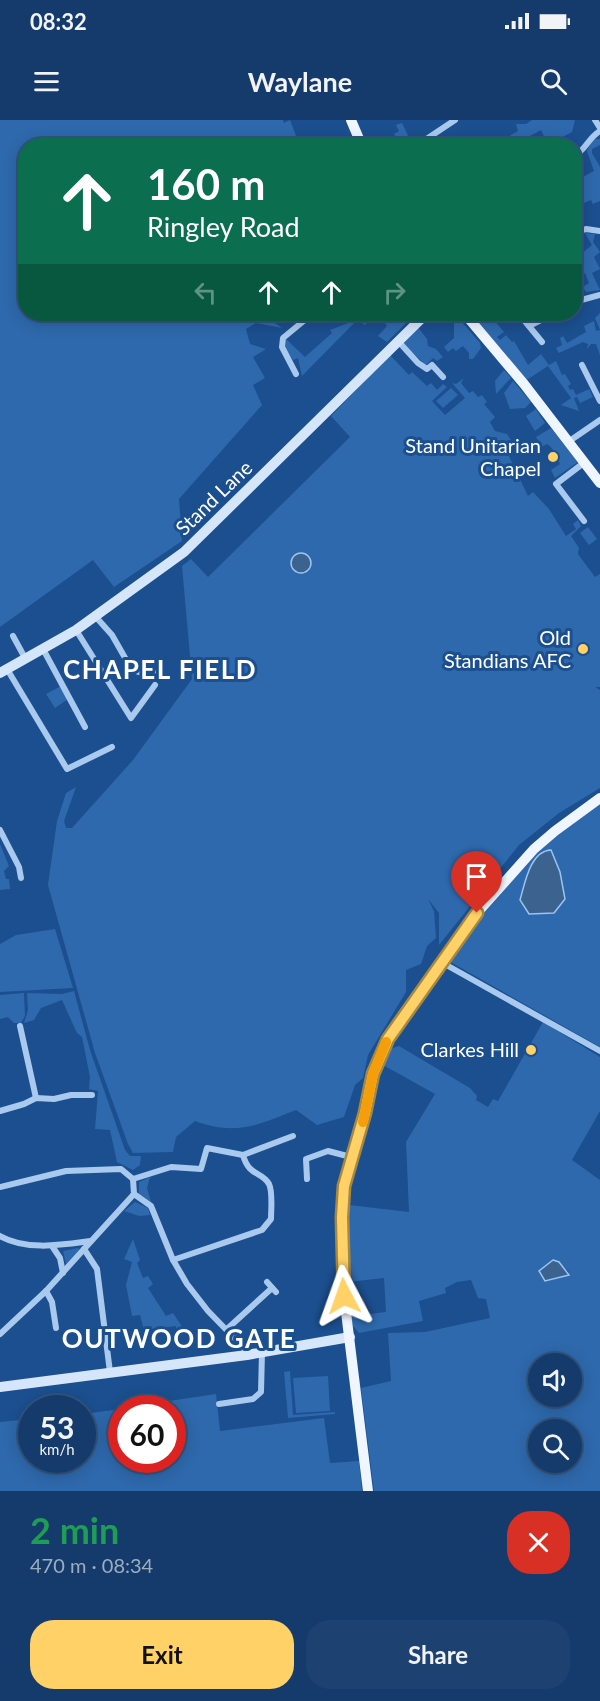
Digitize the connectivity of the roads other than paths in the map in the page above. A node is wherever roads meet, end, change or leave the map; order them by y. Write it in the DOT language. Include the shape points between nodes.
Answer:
graph roads {
  1 [pos="351,120"];
  2 [pos="455,120"];
  3 [pos="596,120"];
  4 [pos="600,129"];
  5 [pos="359,138"];
  6 [pos="428,138"];
  7 [pos="582,150"];
  8 [pos="582,230"];
  9 [pos="600,231"];
  10 [pos="600,295"];
  11 [pos="582,300"];
  12 [pos="304,321"];
  13 [pos="419,321"];
  14 [pos="471,321"];
  15 [pos="525,321"];
  16 [pos="539,321"];
  17 [pos="529,326"];
  18 [pos="398,341"];
  19 [pos="542,342"];
  20 [pos="582,365"];
  21 [pos="296,374"];
  22 [pos="443,377"];
  23 [pos="600,401"];
  24 [pos="600,420"];
  25 [pos="568,442"];
  26 [pos="585,462"];
  27 [pos="600,483"];
  28 [pos="584,521"];
  29 [pos="95,616"];
  30 [pos="76,630"];
  31 [pos="13,636"];
  32 [pos="43,649"];
  33 [pos="24,658"];
  34 [pos="3,671"];
  35 [pos="159,675"];
  36 [pos="155,685"];
  37 [pos="85,727"];
  38 [pos="112,747"];
  39 [pos="600,798"];
  40 [pos="0,830"];
  41 [pos="21,878"];
  42 [pos="441,962"];
  43 [pos="20,1026"];
  44 [pos="600,1051"];
  45 [pos="92,1095"];
  46 [pos="36,1098"];
  47 [pos="0,1111"];
  48 [pos="291,1139"];
  49 [pos="243,1155"];
  50 [pos="351,1157"];
  51 [pos="133,1179"];
  52 [pos="307,1179"];
  53 [pos="0,1187"];
  54 [pos="134,1194"];
  55 [pos="0,1236"];
  56 [pos="92,1241"];
  57 [pos="52,1246"];
  58 [pos="84,1249"];
  59 [pos="172,1260"];
  60 [pos="63,1273"];
  61 [pos="272,1287"];
  62 [pos="46,1291"];
  63 [pos="56,1328"];
  64 [pos="227,1329"];
  65 [pos="0,1334"];
  66 [pos="350,1337"];
  67 [pos="262,1352"];
  68 [pos="247,1355"];
  69 [pos="110,1372"];
  70 [pos="0,1387"];
  71 [pos="219,1404"];
  72 [pos="368,1491"];
  1 -- 5 [label="main road"];
  2 -- 6 [label="street"];
  3 -- 4 [label="street"];
  4 -- 7 [label="street"];
  8 -- 9 [label="street"];
  10 -- 11 [label="street"];
  12 -- 21 [label="street" via="283,338 282,347 295,365"];
  13 -- 18 [label="street, Stand Lane"];
  14 -- 25 [label="main road"];
  15 -- 17 [label="street"];
  16 -- 17 [label="street"];
  17 -- 19 [label="street"];
  18 -- 22 [label="street" via="418,363 427,369 432,365"];
  18 -- 29 [label="street, Stand Lane" via="184,552"];
  20 -- 23 [label="street"];
  24 -- 25 [label="street"];
  25 -- 26 [label="main road"];
  26 -- 27 [label="main road"];
  26 -- 28 [label="street" via="556,484"];
  29 -- 30 [label="street, Stand Lane"];
  29 -- 35 [label="street" via="112,635 132,670"];
  30 -- 32 [label="street, Stand Lane"];
  30 -- 36 [label="street" via="130,718"];
  31 -- 33 [label="street"];
  32 -- 33 [label="street, Stand Lane"];
  32 -- 37 [label="street"];
  33 -- 34 [label="street, Stand Lane"];
  34 -- 38 [label="street" via="66,769"];
  39 -- 42 [label="main road" via="555,831 515,868"];
  40 -- 41 [label="street"];
  42 -- 44 [label="street"];
  42 -- 50 [label="main road" via="379,1057"];
  43 -- 46 [label="street"];
  45 -- 46 [label="street"];
  46 -- 47 [label="street"];
  48 -- 49 [label="street"];
  49 -- 51 [label="street" via="204,1147 201,1169 171,1167"];
  49 -- 59 [label="street" via="250,1170 269,1185 271,1219 262,1230"];
  50 -- 52 [label="street" via="328,1151 306,1159"];
  50 -- 66 [label="main road" via="342,1217 343,1281"];
  51 -- 53 [label="street" via="121,1169 105,1168 66,1171"];
  51 -- 54 [label="street"];
  54 -- 56 [label="street"];
  54 -- 59 [label="street" via="151,1206"];
  55 -- 57 [label="street" via="18,1244"];
  56 -- 57 [label="street"];
  56 -- 58 [label="street"];
  57 -- 60 [label="street"];
  58 -- 60 [label="street"];
  58 -- 69 [label="street" via="97,1269"];
  59 -- 64 [label="street" via="197,1297"];
  60 -- 62 [label="street"];
  61 -- 64 [label="street"];
  62 -- 63 [label="street"];
  62 -- 65 [label="street"];
  64 -- 68 [label="street"];
  66 -- 67 [label="street"];
  66 -- 72 [label="main road"];
  67 -- 68 [label="street"];
  67 -- 71 [label="street" via="261,1392 253,1399"];
  68 -- 69 [label="street"];
  69 -- 70 [label="street"];
}
